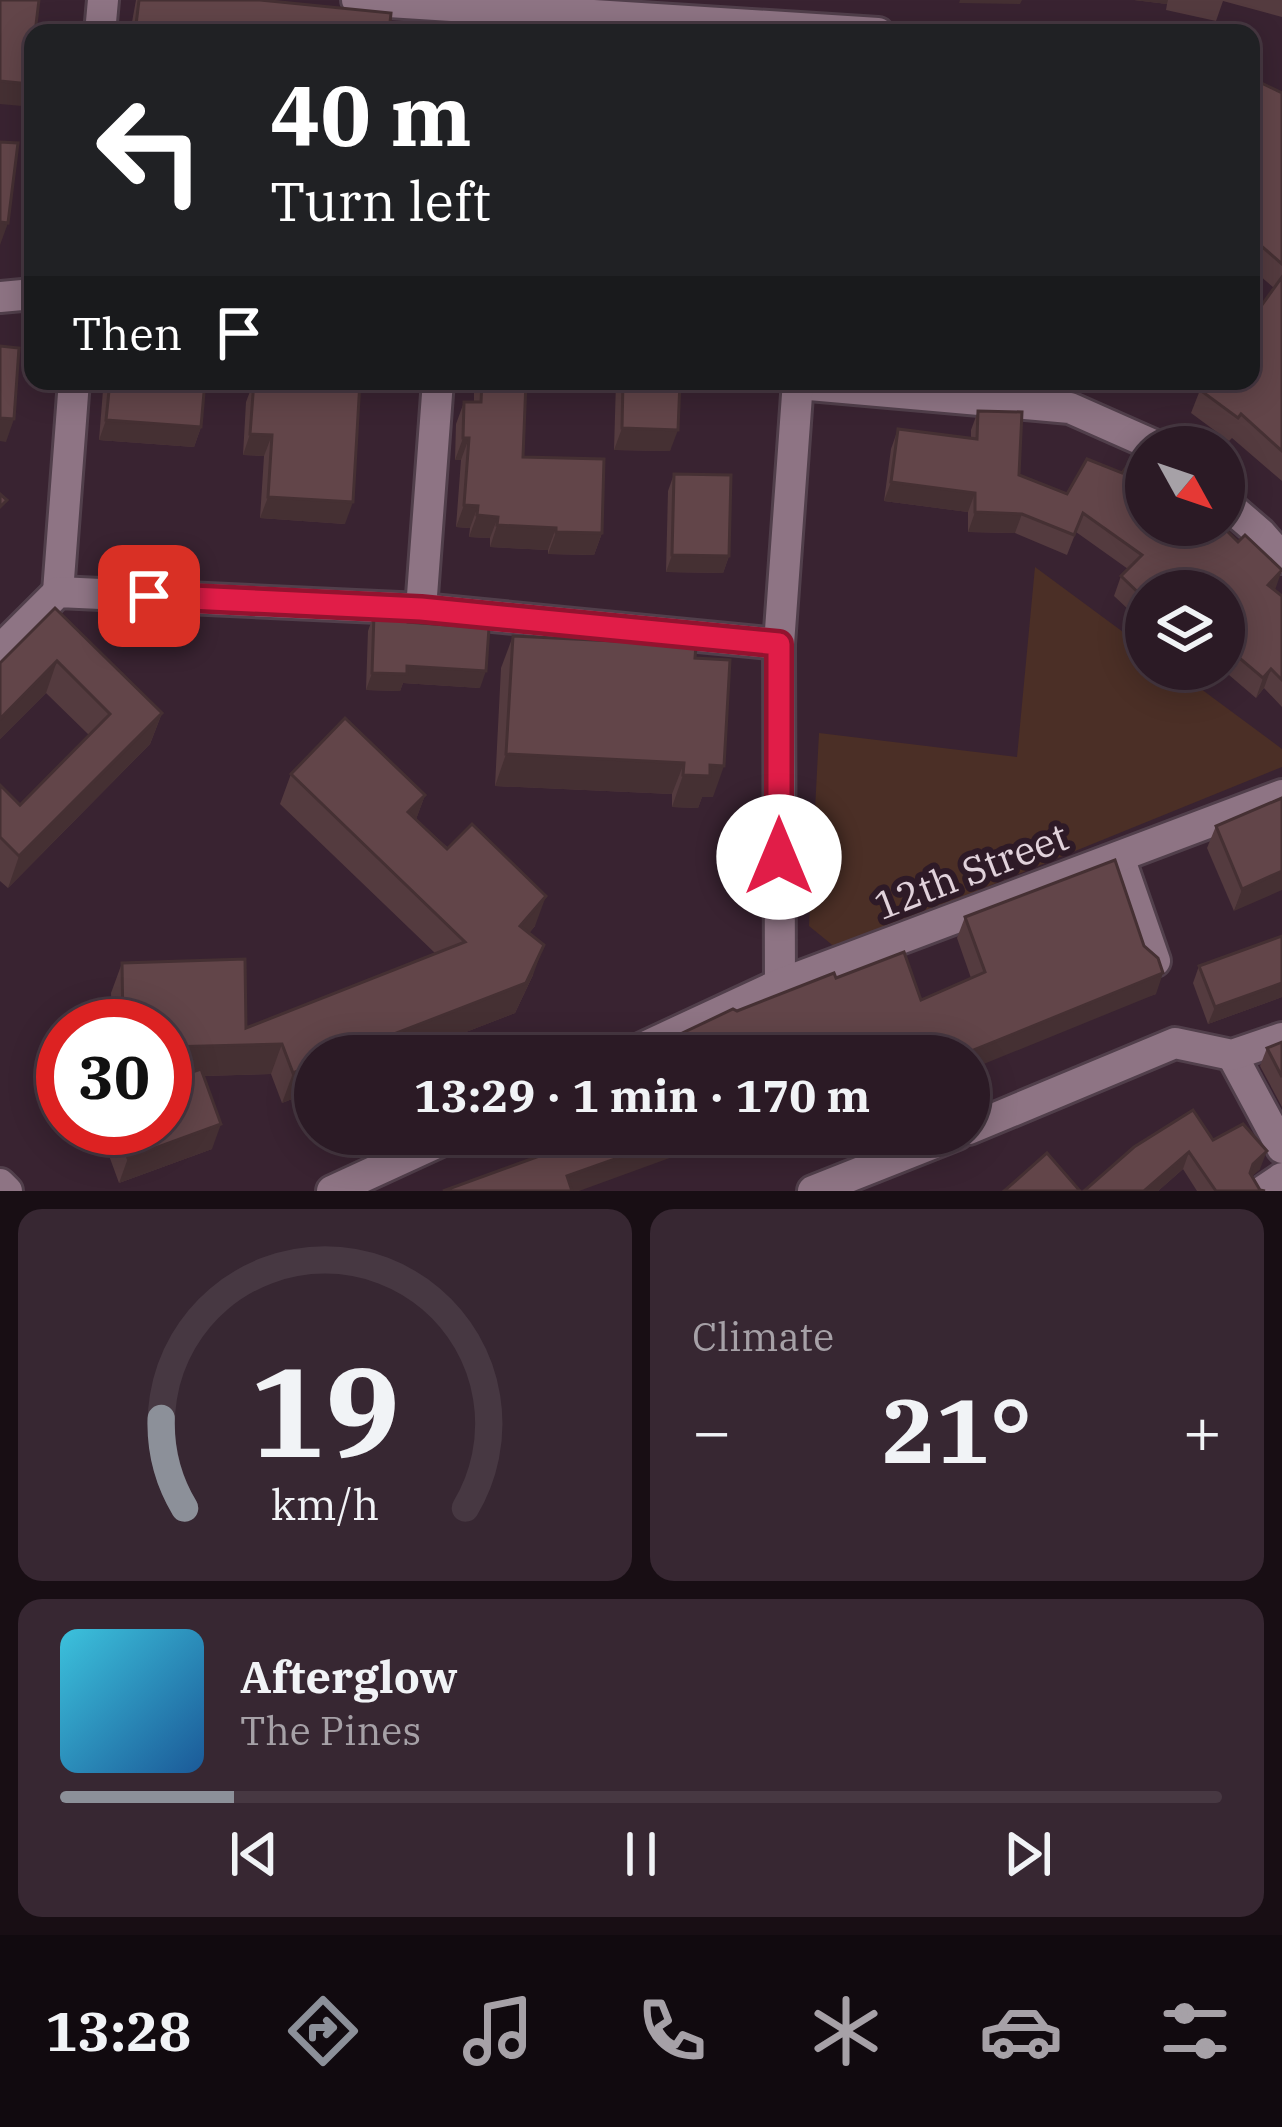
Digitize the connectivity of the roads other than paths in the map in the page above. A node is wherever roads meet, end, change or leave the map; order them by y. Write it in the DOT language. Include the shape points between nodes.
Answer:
graph roads {
  1 [pos="357,0"];
  2 [pos="400,2"];
  3 [pos="466,14"];
  4 [pos="828,21"];
  5 [pos="73,390"];
  6 [pos="437,390"];
  7 [pos="797,390"];
  8 [pos="871,390"];
  9 [pos="1125,433"];
  10 [pos="1245,520"];
  11 [pos="1282,558"];
  12 [pos="58,592"];
  13 [pos="421,609"];
  14 [pos="779,644"];
  15 [pos="0,650"];
  16 [pos="1282,796"];
  17 [pos="1119,856"];
  18 [pos="1154,961"];
  19 [pos="779,984"];
  20 [pos="670,1035"];
  21 [pos="1282,1038"];
  22 [pos="1232,1054"];
  23 [pos="990,1120"];
  24 [pos="1282,1148"];
  25 [pos="412,1155"];
  26 [pos="904,1155"];
  27 [pos="1282,1178"];
  28 [pos="0,1184"];
  29 [pos="342,1189"];
  30 [pos="7,1191"];
  31 [pos="813,1191"];
  32 [pos="1263,1191"];
  1 -- 2 [label="street"];
  2 -- 3 [label="street"];
  3 -- 4 [label="street"];
  5 -- 12 [label="street"];
  6 -- 13 [label="street"];
  7 -- 14 [label="street"];
  8 -- 9 [label="street" via="1070,409"];
  10 -- 11 [label="street"];
  12 -- 13 [label="street"];
  12 -- 15 [label="street"];
  13 -- 14 [label="street"];
  14 -- 19 [label="street"];
  16 -- 17 [label="street, 12th Street"];
  17 -- 18 [label="street"];
  17 -- 19 [label="street, 12th Street"];
  19 -- 20 [label="street, 12th Street"];
  21 -- 22 [label="street"];
  22 -- 23 [label="street" via="1175,1043"];
  22 -- 24 [label="street"];
  25 -- 29 [label="street"];
  26 -- 31 [label="street"];
  27 -- 32 [label="street"];
  28 -- 30 [label="street"];
}
